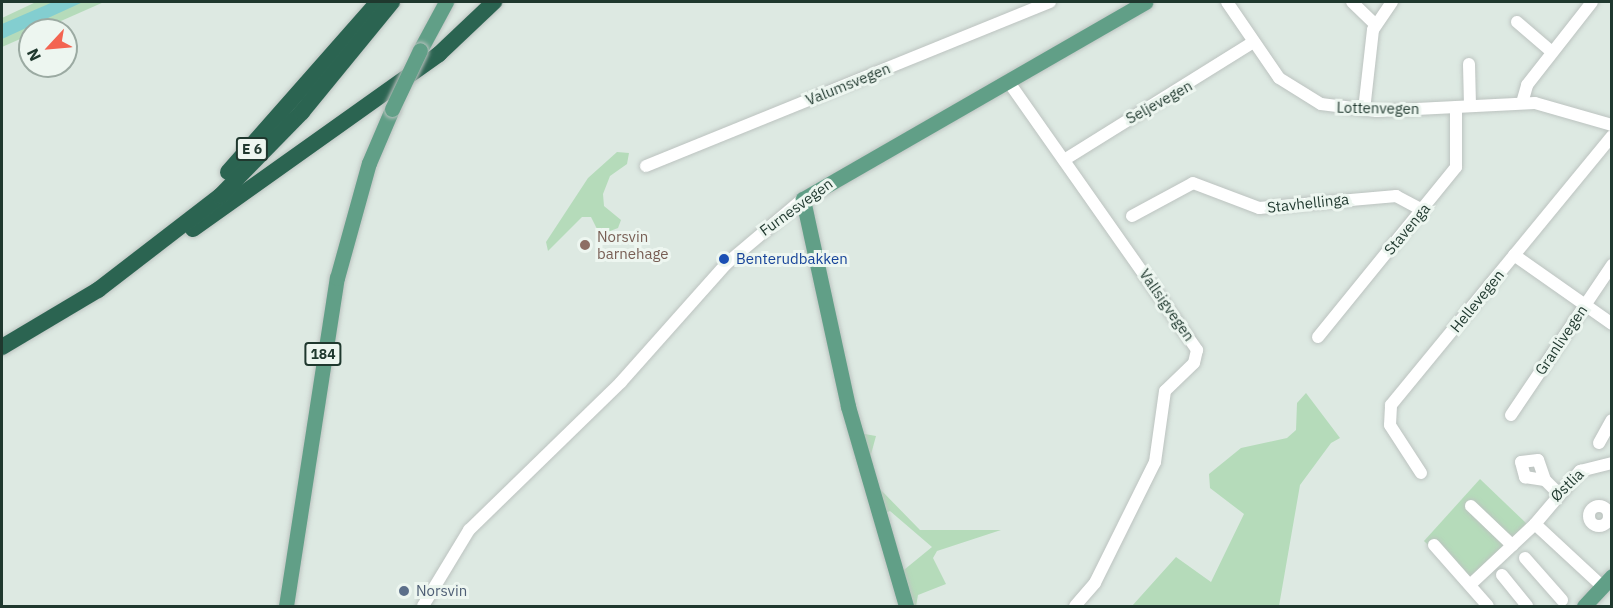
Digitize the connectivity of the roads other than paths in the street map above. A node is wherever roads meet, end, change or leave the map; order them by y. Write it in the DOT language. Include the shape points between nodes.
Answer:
graph roads {
  1 [pos="378,2"];
  2 [pos="392,2"];
  3 [pos="446,2"];
  4 [pos="494,2"];
  5 [pos="1050,2"];
  6 [pos="1145,2"];
  7 [pos="1227,2"];
  8 [pos="1352,2"];
  9 [pos="1392,2"];
  10 [pos="1592,2"];
  11 [pos="1517,22"];
  12 [pos="1375,24"];
  13 [pos="1252,43"];
  14 [pos="1552,52"];
  15 [pos="1468,64"];
  16 [pos="1008,81"];
  17 [pos="1522,103"];
  18 [pos="1470,106"];
  19 [pos="1456,107"];
  20 [pos="1364,110"];
  21 [pos="1611,125"];
  22 [pos="1611,136"];
  23 [pos="1064,159"];
  24 [pos="646,166"];
  25 [pos="803,199"];
  26 [pos="1422,210"];
  27 [pos="1132,216"];
  28 [pos="151,253"];
  29 [pos="1514,255"];
  30 [pos="1611,264"];
  31 [pos="1584,305"];
  32 [pos="1611,324"];
  33 [pos="2,334"];
  34 [pos="1318,337"];
  35 [pos="2,347"];
  36 [pos="1511,415"];
  37 [pos="1611,420"];
  38 [pos="1599,443"];
  39 [pos="1611,463"];
  40 [pos="1421,473"];
  41 [pos="1545,480"];
  42 [pos="1558,493"];
  43 [pos="1471,506"];
  44 [pos="1535,524"];
  45 [pos="1434,545"];
  46 [pos="1512,545"];
  47 [pos="1525,558"];
  48 [pos="1502,575"];
  49 [pos="1607,581"];
  50 [pos="1470,585"];
  51 [pos="1562,600"];
  52 [pos="286,606"];
  53 [pos="423,606"];
  54 [pos="906,606"];
  55 [pos="1076,606"];
  56 [pos="1488,606"];
  57 [pos="1527,606"];
  58 [pos="1584,606"];
  1 -- 33 [label="highway, E 6" via="286,112 212,187 104,273"];
  2 -- 28 [label="highway, E 6" via="257,160"];
  3 -- 52 [label="main road, 184, bridge" via="369,163 337,278"];
  4 -- 28 [label="highway, E 6" via="430,60 215,215"];
  5 -- 24 [label="street, Valumsvegen"];
  6 -- 16 [label="main road, Furnesvegen"];
  7 -- 13 [label="street, Lottenvegen"];
  8 -- 12 [label="street"];
  9 -- 12 [label="street"];
  10 -- 14 [label="street"];
  11 -- 14 [label="street"];
  12 -- 20 [label="street" via="1365,68"];
  13 -- 20 [label="street, Lottenvegen" via="1279,78 1300,94 1340,110"];
  13 -- 23 [label="street, Seljevegen"];
  14 -- 17 [label="street" via="1527,85"];
  15 -- 18 [label="street"];
  16 -- 23 [label="street, Vallsigvegen"];
  16 -- 25 [label="main road, Furnesvegen"];
  17 -- 18 [label="street, Lottenvegen"];
  17 -- 21 [label="street, Lottenvegen" via="1576,111"];
  18 -- 19 [label="street, Lottenvegen"];
  19 -- 20 [label="street, Lottenvegen"];
  19 -- 26 [label="street, Stavenga" via="1456,167"];
  22 -- 29 [label="street, Hellevegen"];
  23 -- 55 [label="street, Vallsigvegen" via="1197,350 1194,363 1165,392 1155,462 1095,583"];
  25 -- 53 [label="street, Furnesvegen" via="726,264 627,375 470,530"];
  25 -- 54 [label="main road" via="848,406"];
  26 -- 27 [label="street, Stavhellinga" via="1396,196 1259,208 1192,183"];
  26 -- 34 [label="street, Stavenga"];
  28 -- 35 [label="highway, E 6"];
  29 -- 31 [label="street"];
  29 -- 40 [label="street, Hellevegen" via="1392,405 1390,425"];
  30 -- 31 [label="street, Granlivegen"];
  31 -- 32 [label="street"];
  31 -- 36 [label="street, Granlivegen"];
  37 -- 38 [label="street"];
  39 -- 42 [label="street, Østlia" via="1587,466"];
  41 -- 42 [label="street"];
  42 -- 44 [label="street, Østlia"];
  43 -- 46 [label="street"];
  44 -- 46 [label="street, Østlia"];
  44 -- 49 [label="street"];
  45 -- 50 [label="street"];
  46 -- 50 [label="street, Østlia"];
  47 -- 51 [label="street"];
  48 -- 57 [label="street"];
  49 -- 58 [label="main road"];
  50 -- 56 [label="street"];
}
